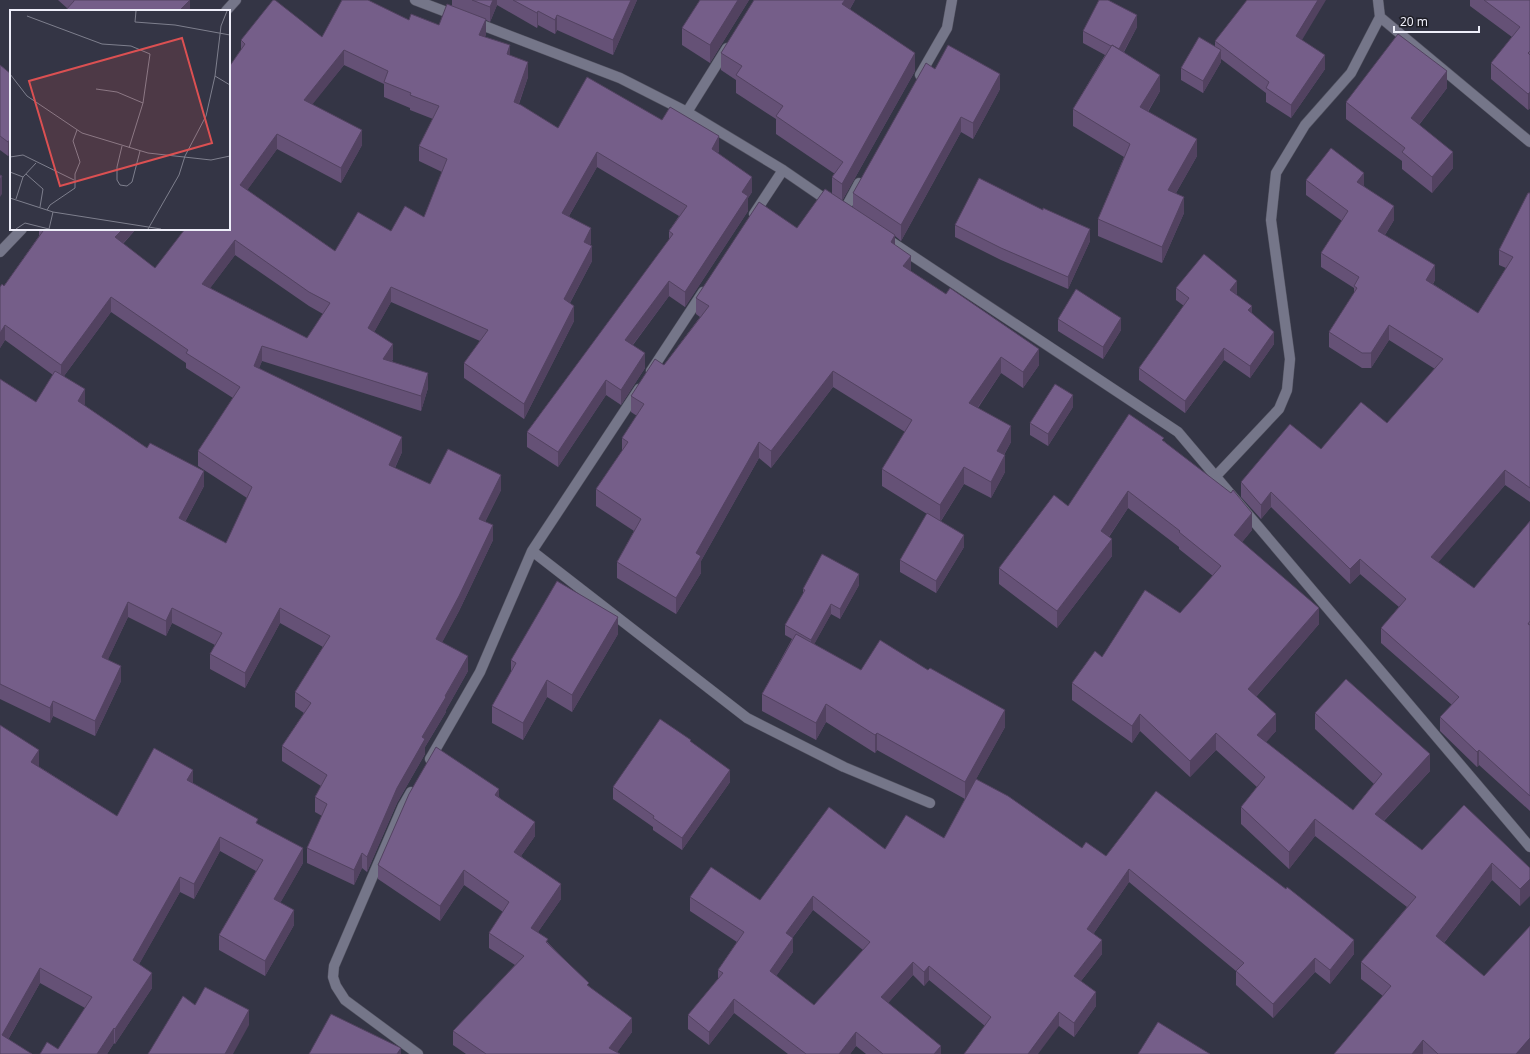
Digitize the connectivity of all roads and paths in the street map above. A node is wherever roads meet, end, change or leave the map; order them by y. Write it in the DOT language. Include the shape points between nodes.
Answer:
graph roads {
  1 [pos="236,0"];
  2 [pos="415,0"];
  3 [pos="952,0"];
  4 [pos="1378,0"];
  5 [pos="227,10"];
  6 [pos="1380,17"];
  7 [pos="732,40"];
  8 [pos="916,82"];
  9 [pos="687,112"];
  10 [pos="1530,142"];
  11 [pos="783,170"];
  12 [pos="863,177"];
  13 [pos="750,220"];
  14 [pos="21,230"];
  15 [pos="883,237"];
  16 [pos="0,252"];
  17 [pos="707,286"];
  18 [pos="1216,476"];
  19 [pos="532,551"];
  20 [pos="426,766"];
  21 [pos="415,786"];
  22 [pos="930,803"];
  23 [pos="1530,847"];
  24 [pos="418,1054"];
  1 -- 5 [label="street"];
  2 -- 9 [label="street" via="620,78"];
  3 -- 8 [label="street" via="947,28"];
  4 -- 6 [label="street"];
  6 -- 10 [label="street"];
  6 -- 18 [label="street" via="1351,73 1305,125 1276,172 1271,220 1290,359 1287,390 1279,409"];
  7 -- 9 [label="street"];
  9 -- 11 [label="street"];
  11 -- 12 [label="street" via="847,213"];
  11 -- 13 [label="street"];
  14 -- 16 [label="street"];
  15 -- 18 [label="street" via="1178,432"];
  17 -- 19 [label="street"];
  18 -- 23 [label="street"];
  19 -- 20 [label="street" via="480,672"];
  19 -- 22 [label="street" via="747,718 844,767"];
  21 -- 24 [label="street" via="403,806 337,959 333,977 345,1000"];
}
